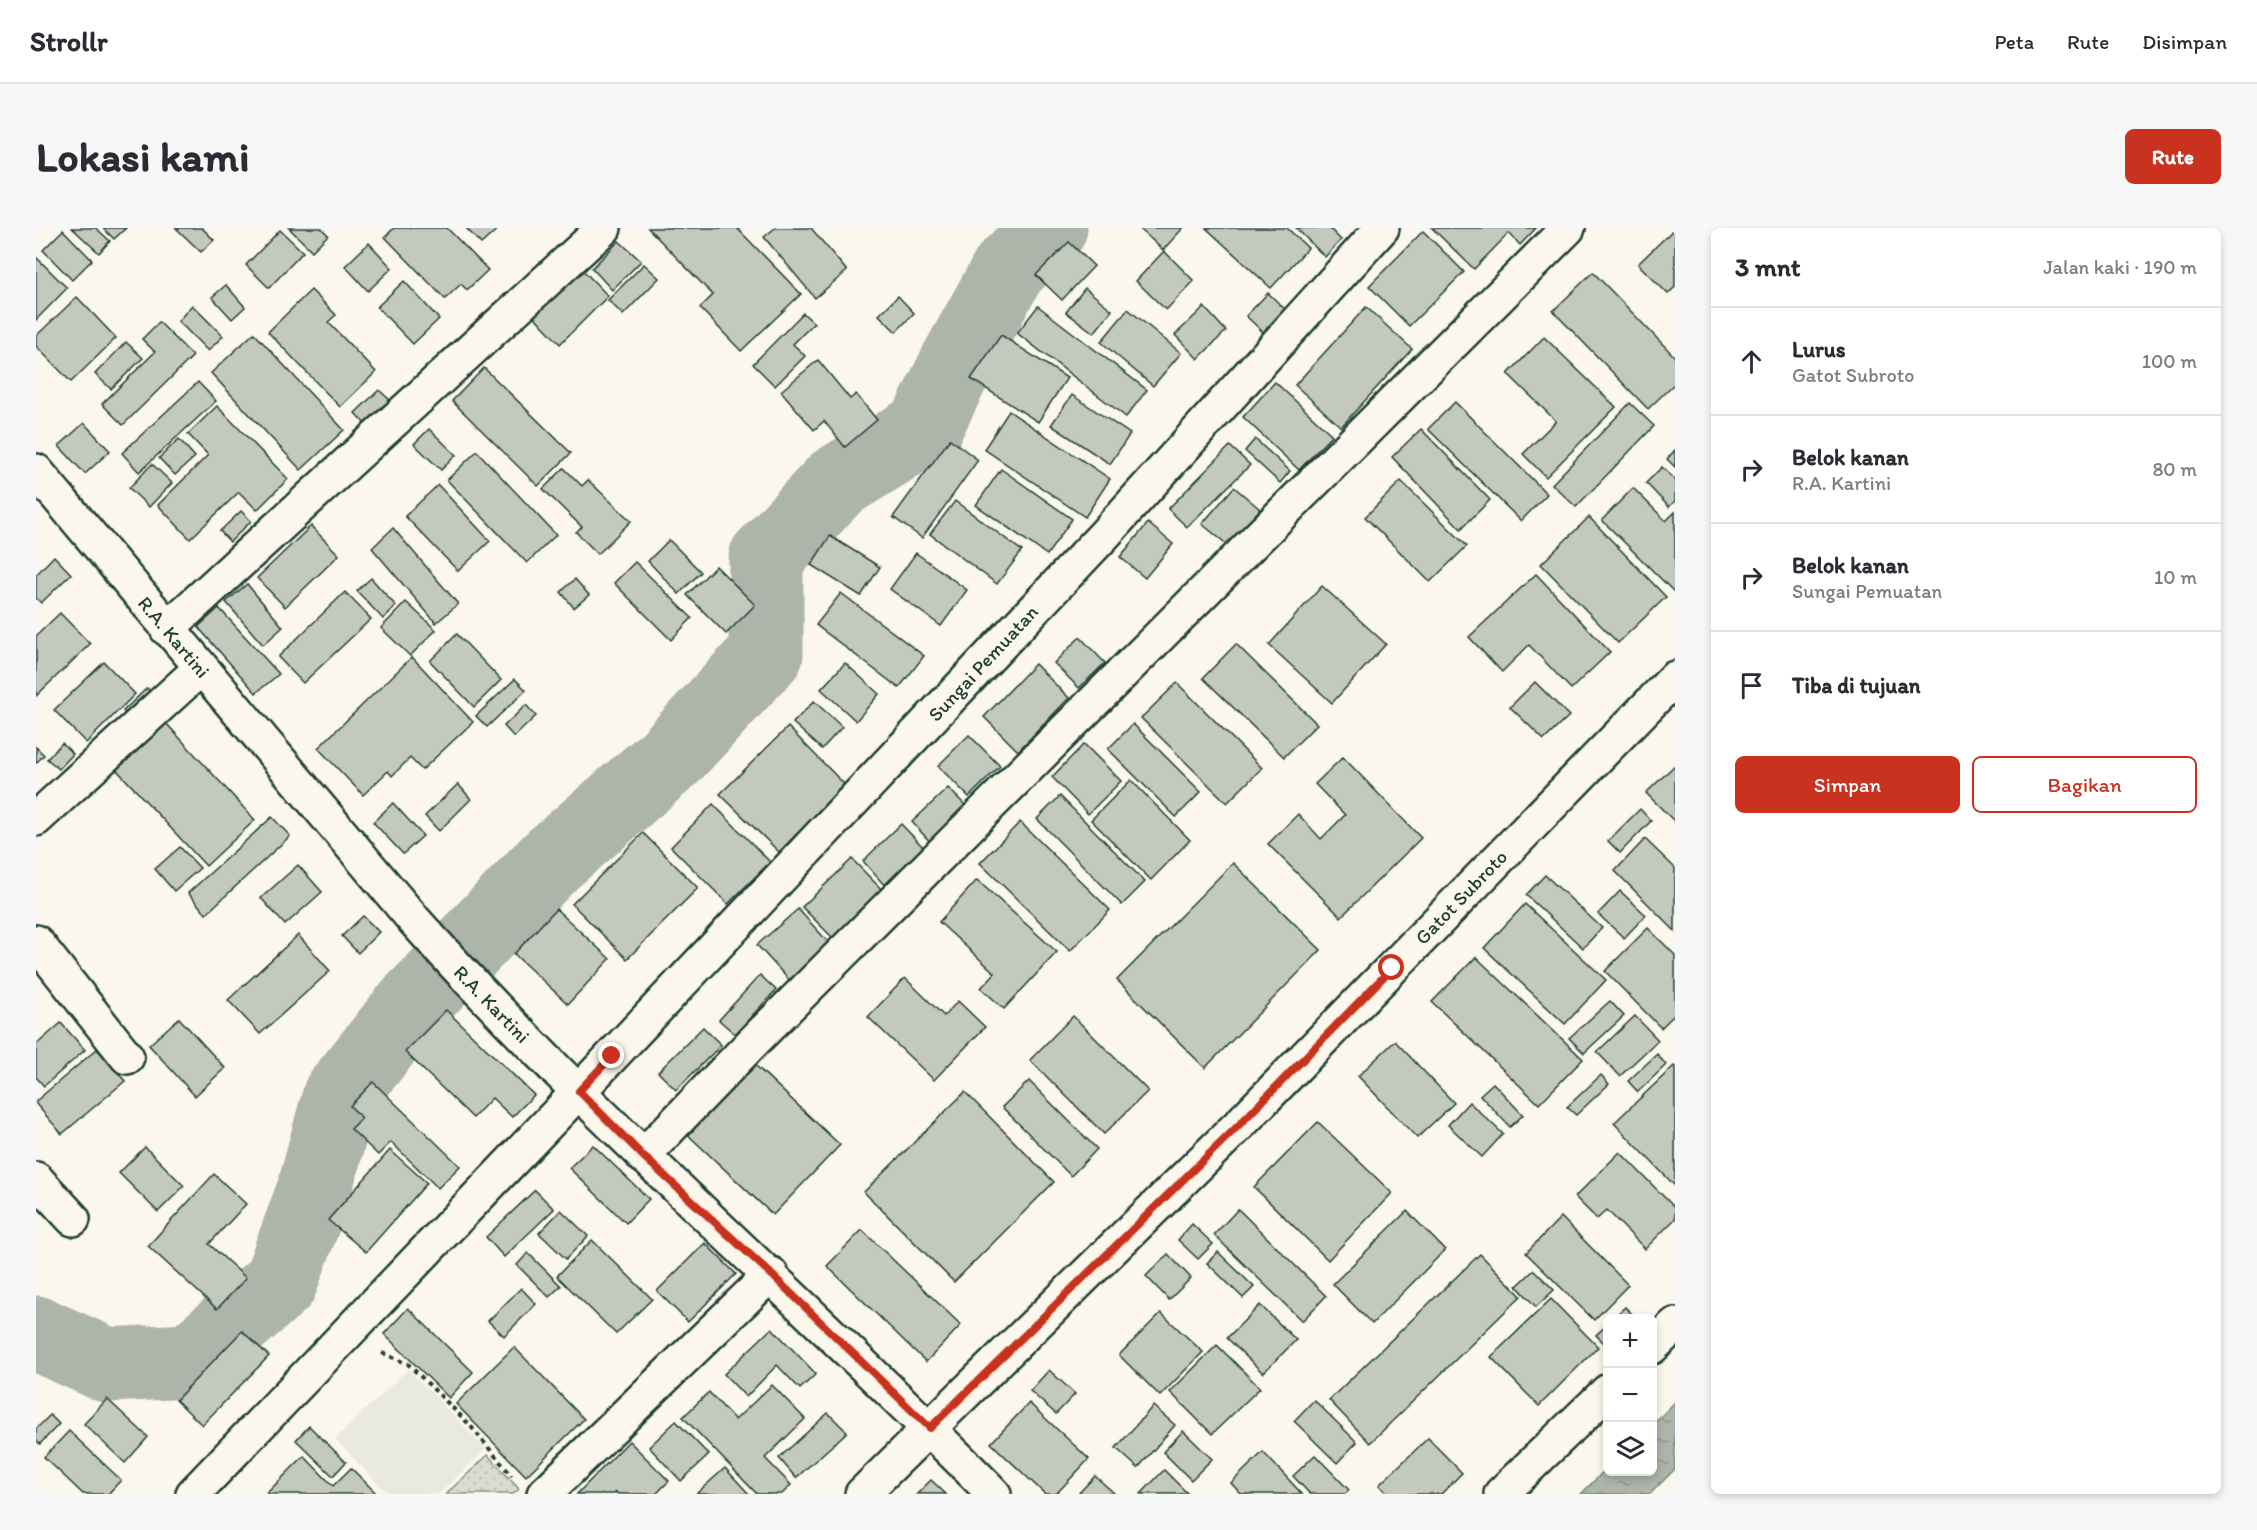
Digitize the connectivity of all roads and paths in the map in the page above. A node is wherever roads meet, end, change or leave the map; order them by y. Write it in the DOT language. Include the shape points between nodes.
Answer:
graph roads {
  1 [pos="604,228"];
  2 [pos="1382,228"];
  3 [pos="1568,228"];
  4 [pos="36,471"];
  5 [pos="167,629"];
  6 [pos="201,668"];
  7 [pos="1675,678"];
  8 [pos="36,819"];
  9 [pos="36,942"];
  10 [pos="128,1057"];
  11 [pos="579,1091"];
  12 [pos="643,1156"];
  13 [pos="36,1179"];
  14 [pos="73,1219"];
  15 [pos="771,1274"];
  16 [pos="1675,1325"];
  17 [pos="1657,1343"];
  18 [pos="375,1350"];
  19 [pos="1603,1397"];
  20 [pos="930,1428"];
  21 [pos="515,1480"];
  22 [pos="193,1494"];
  23 [pos="544,1494"];
  24 [pos="862,1494"];
  25 [pos="994,1494"];
  26 [pos="1502,1494"];
  1 -- 5 [label="street"];
  2 -- 11 [label="street, Sungai Pemuatan" via="1105,534"];
  3 -- 12 [label="street"];
  4 -- 5 [label="street, R.A. Kartini"];
  5 -- 6 [label="street, R.A. Kartini"];
  6 -- 8 [label="street"];
  6 -- 11 [label="street, R.A. Kartini" via="467,980"];
  7 -- 20 [label="street, Gatot Subroto" via="1242,1122"];
  9 -- 10 [label="street"];
  11 -- 12 [label="street, R.A. Kartini"];
  11 -- 22 [label="street, Sungai Pemuatan"];
  12 -- 15 [label="street, R.A. Kartini"];
  13 -- 14 [label="street"];
  15 -- 20 [label="street, R.A. Kartini"];
  15 -- 23 [label="street"];
  16 -- 17 [label="street"];
  18 -- 21 [label="path" via="408,1364 468,1423"];
  19 -- 26 [label="street"];
  20 -- 24 [label="street, Gatot Subroto"];
  20 -- 25 [label="street, R.A. Kartini"];
}
